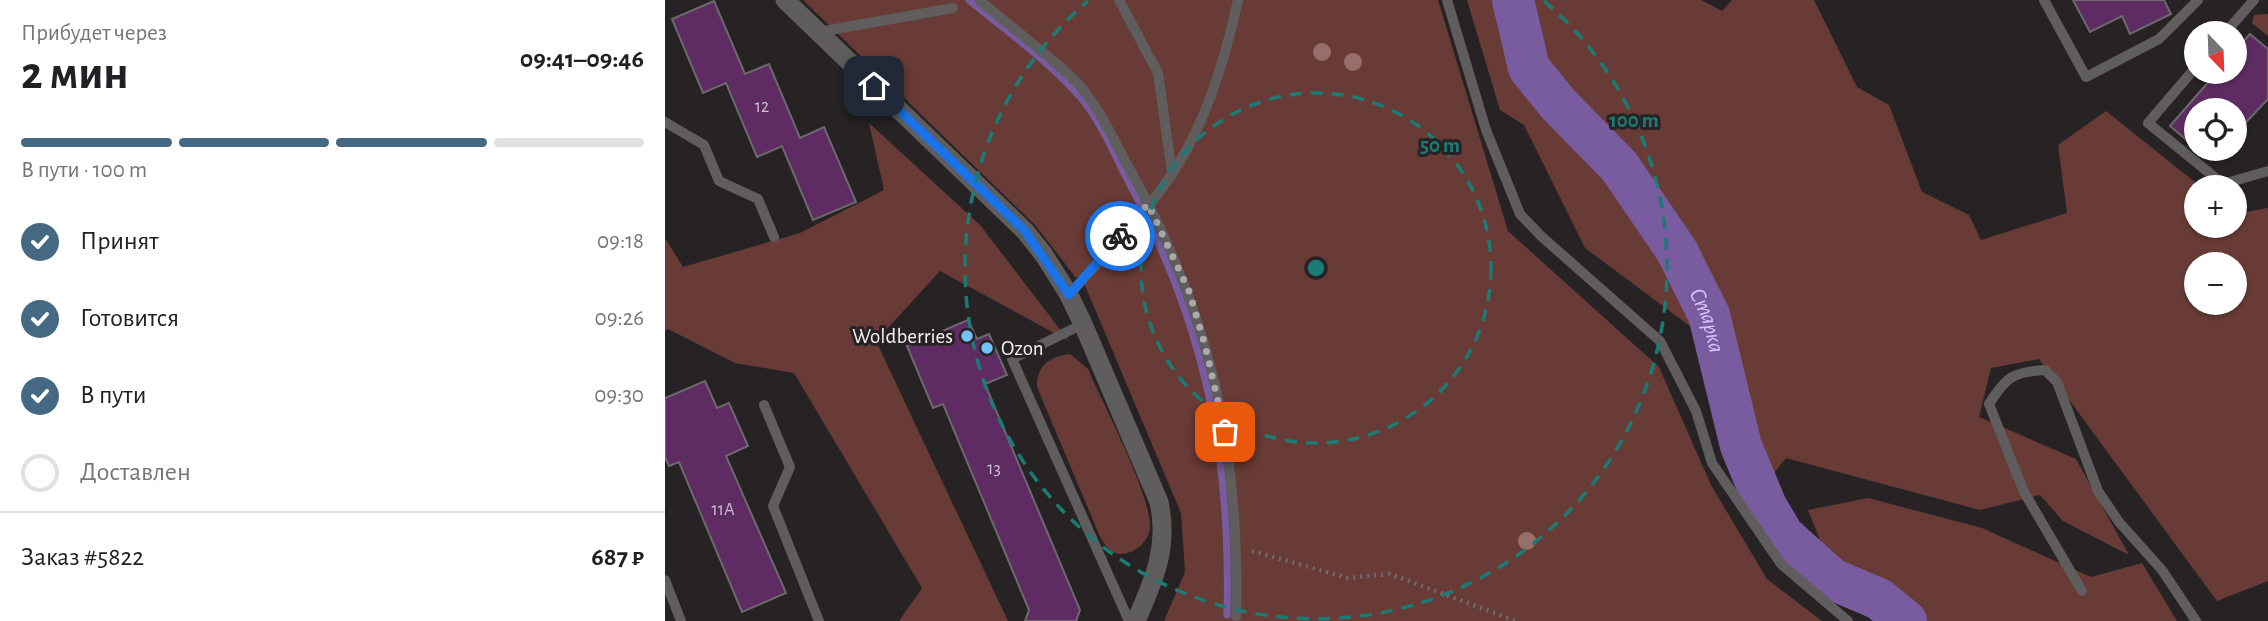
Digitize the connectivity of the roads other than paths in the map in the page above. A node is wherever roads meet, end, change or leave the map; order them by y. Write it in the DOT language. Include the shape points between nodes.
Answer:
graph roads {
  1 [pos="785,0"];
  2 [pos="979,0"];
  3 [pos="1119,0"];
  4 [pos="1238,0"];
  5 [pos="1447,0"];
  6 [pos="2044,0"];
  7 [pos="2196,0"];
  8 [pos="2254,0"];
  9 [pos="953,8"];
  10 [pos="2236,21"];
  11 [pos="818,32"];
  12 [pos="2184,81"];
  13 [pos="665,122"];
  14 [pos="2268,171"];
  15 [pos="1172,173"];
  16 [pos="1148,204"];
  17 [pos="774,237"];
  18 [pos="1069,295"];
  19 [pos="1083,324"];
  20 [pos="764,405"];
  21 [pos="665,580"];
  22 [pos="2082,591"];
  23 [pos="1235,616"];
  24 [pos="681,621"];
  25 [pos="819,621"];
  26 [pos="1129,621"];
  27 [pos="1136,621"];
  28 [pos="1848,621"];
  29 [pos="2196,621"];
  1 -- 11 [label="street"];
  2 -- 16 [label="lane" via="1080,86"];
  3 -- 15 [label="lane" via="1158,73"];
  4 -- 15 [label="lane" via="1218,75 1191,142"];
  5 -- 28 [label="lane" via="1486,130 1520,214 1660,341 1696,411 1713,463 1781,564"];
  6 -- 7 [label="lane" via="2086,77 2158,39"];
  8 -- 10 [label="lane"];
  9 -- 11 [label="lane"];
  11 -- 18 [label="street" via="1025,231"];
  12 -- 14 [label="lane" via="2148,123 2223,184"];
  13 -- 17 [label="lane" via="704,145 719,181 758,199"];
  15 -- 16 [label="lane"];
  16 -- 18 [label="lane"];
  16 -- 23 [label="lane" via="1189,291 1205,345 1233,481"];
  18 -- 19 [label="street"];
  19 -- 26 [label="lane" via="1012,359"];
  19 -- 27 [label="street" via="1159,502 1163,524 1157,573"];
  20 -- 25 [label="lane" via="790,467 773,506"];
  21 -- 24 [label="lane"];
  22 -- 29 [label="lane" via="2024,492 1989,404 2001,385 2018,372 2045,370 2057,382 2098,491 2162,570"];
}
